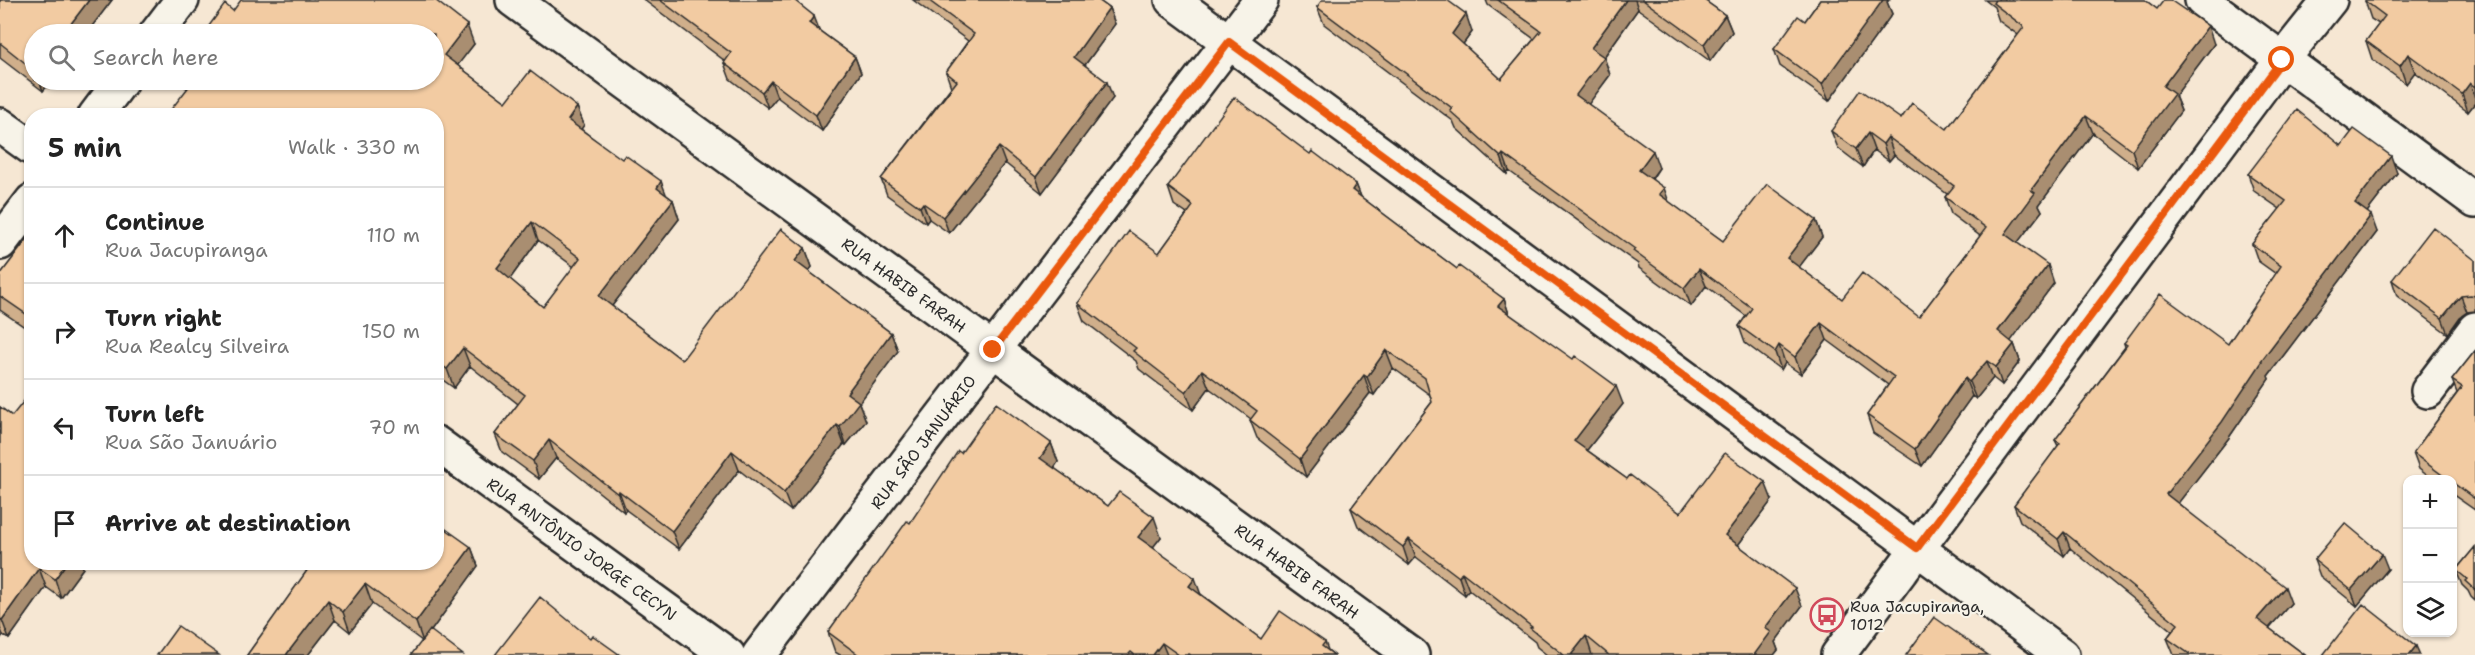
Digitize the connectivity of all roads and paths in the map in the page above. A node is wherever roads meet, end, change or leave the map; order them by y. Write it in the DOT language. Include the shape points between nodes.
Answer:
graph roads {
  1 [pos="182,0"];
  2 [pos="513,0"];
  3 [pos="1172,0"];
  4 [pos="1261,0"];
  5 [pos="2202,0"];
  6 [pos="2330,0"];
  7 [pos="164,24"];
  8 [pos="1229,42"];
  9 [pos="2282,60"];
  10 [pos="114,90"];
  11 [pos="101,108"];
  12 [pos="0,125"];
  13 [pos="24,142"];
  14 [pos="2475,201"];
  15 [pos="24,212"];
  16 [pos="0,243"];
  17 [pos="2475,329"];
  18 [pos="993,350"];
  19 [pos="2428,391"];
  20 [pos="444,448"];
  21 [pos="1917,548"];
  22 [pos="728,655"];
  23 [pos="759,655"];
  24 [pos="1412,655"];
  25 [pos="1838,655"];
  26 [pos="2062,655"];
  1 -- 7 [label="street"];
  2 -- 18 [label="street, RUA HABIB FARAH"];
  3 -- 8 [label="street"];
  4 -- 8 [label="street, RUA SÃO JANUÁRIO"];
  5 -- 9 [label="street"];
  6 -- 9 [label="street"];
  8 -- 18 [label="street, RUA SÃO JANUÁRIO"];
  8 -- 21 [label="street"];
  9 -- 14 [label="street"];
  9 -- 21 [label="street"];
  10 -- 11 [label="street"];
  12 -- 13 [label="street"];
  15 -- 16 [label="street"];
  17 -- 19 [label="street"];
  18 -- 23 [label="street, RUA SÃO JANUÁRIO"];
  18 -- 24 [label="street, RUA HABIB FARAH"];
  20 -- 22 [label="street, RUA ANTÔNIO JORGE CECYN"];
  21 -- 25 [label="street"];
  21 -- 26 [label="street"];
}
